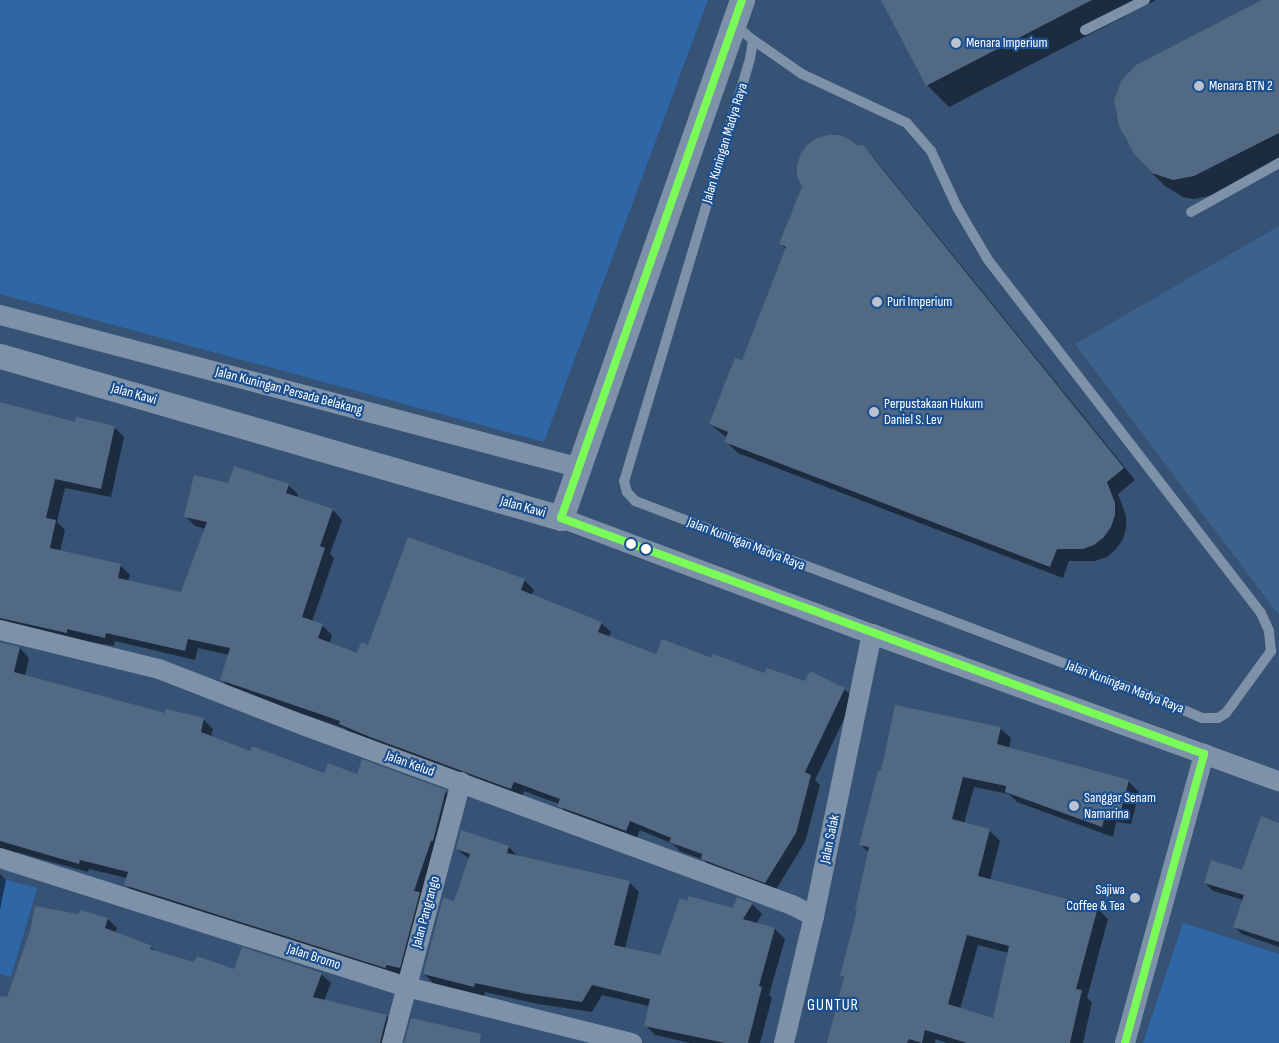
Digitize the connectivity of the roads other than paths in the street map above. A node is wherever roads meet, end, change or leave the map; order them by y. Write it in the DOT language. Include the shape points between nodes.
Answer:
graph roads {
  1 [pos="742,0"];
  2 [pos="1145,0"];
  3 [pos="734,24"];
  4 [pos="1085,30"];
  5 [pos="753,40"];
  6 [pos="1279,163"];
  7 [pos="1191,212"];
  8 [pos="0,315"];
  9 [pos="0,356"];
  10 [pos="577,467"];
  11 [pos="561,518"];
  12 [pos="0,630"];
  13 [pos="872,634"];
  14 [pos="1204,754"];
  15 [pos="1279,781"];
  16 [pos="461,782"];
  17 [pos="0,858"];
  18 [pos="814,916"];
  19 [pos="407,986"];
  20 [pos="392,1043"];
  21 [pos="632,1043"];
  22 [pos="784,1043"];
  23 [pos="1125,1043"];
  1 -- 3 [label="street, Jalan Kuningan Madya Raya"];
  2 -- 4 [label="lane"];
  3 -- 5 [label="lane, Jalan Kuningan Madya Raya"];
  3 -- 10 [label="street, Jalan Kuningan Madya Raya"];
  5 -- 5 [label="lane, Jalan Kuningan Madya Raya" via="746,74 624,481 627,492 635,502 1202,718 1218,718 1226,713 1271,651 1270,631 1261,613 987,258 957,208 931,151 907,123 802,74"];
  6 -- 7 [label="lane"];
  8 -- 10 [label="street, Jalan Kuningan Persada Belakang"];
  9 -- 11 [label="street, Jalan Kawi"];
  10 -- 11 [label="street, Jalan Kuningan Madya Raya"];
  11 -- 13 [label="street, Jalan Kawi"];
  12 -- 16 [label="street, Jalan Kelud" via="159,669"];
  13 -- 14 [label="street, Jalan Kawi"];
  13 -- 18 [label="street, Jalan Salak"];
  14 -- 15 [label="street, Jalan Kawi"];
  14 -- 23 [label="street"];
  16 -- 18 [label="street, Jalan Kelud"];
  16 -- 19 [label="street, Jalan Pangrango"];
  17 -- 19 [label="street, Jalan Bromo"];
  18 -- 22 [label="street, Jalan Salak"];
  19 -- 20 [label="street, Jalan Pangrango"];
  19 -- 21 [label="street, Jalan Bromo"];
}
